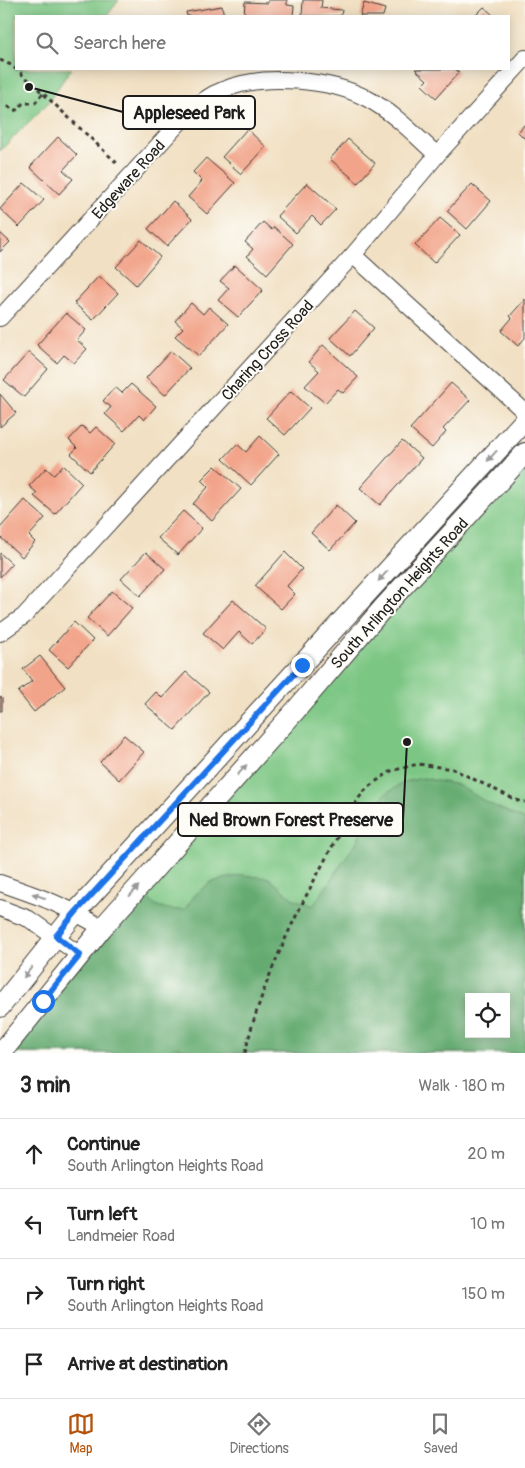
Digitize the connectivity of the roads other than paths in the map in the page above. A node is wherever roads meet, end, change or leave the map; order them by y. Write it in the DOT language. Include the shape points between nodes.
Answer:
graph roads {
  1 [pos="525,58"];
  2 [pos="437,154"];
  3 [pos="353,255"];
  4 [pos="0,318"];
  5 [pos="525,412"];
  6 [pos="525,420"];
  7 [pos="525,453"];
  8 [pos="0,633"];
  9 [pos="0,883"];
  10 [pos="0,908"];
  11 [pos="76,912"];
  12 [pos="102,928"];
  13 [pos="56,936"];
  14 [pos="80,955"];
  15 [pos="0,1007"];
  16 [pos="1,1053"];
  1 -- 2 [label="street, Charing Cross Road"];
  2 -- 3 [label="street, Charing Cross Road"];
  2 -- 4 [label="street, Edgeware Road" via="387,111 347,90 266,80 225,88 188,113"];
  3 -- 5 [label="street"];
  3 -- 8 [label="street, Charing Cross Road" via="24,616"];
  6 -- 11 [label="main road, South Arlington Heights Road, one-way"];
  12 -- 7 [label="main road, South Arlington Heights Road, one-way" via="383,608"];
  11 -- 9 [label="street, one-way"];
  10 -- 13 [label="street" via="29,919"];
  11 -- 12 [label="street"];
  11 -- 13 [label="main road, South Arlington Heights Road"];
  12 -- 14 [label="main road, South Arlington Heights Road"];
  13 -- 14 [label="street"];
  13 -- 15 [label="main road, South Arlington Heights Road, one-way"];
  14 -- 16 [label="main road, South Arlington Heights Road"];
}
